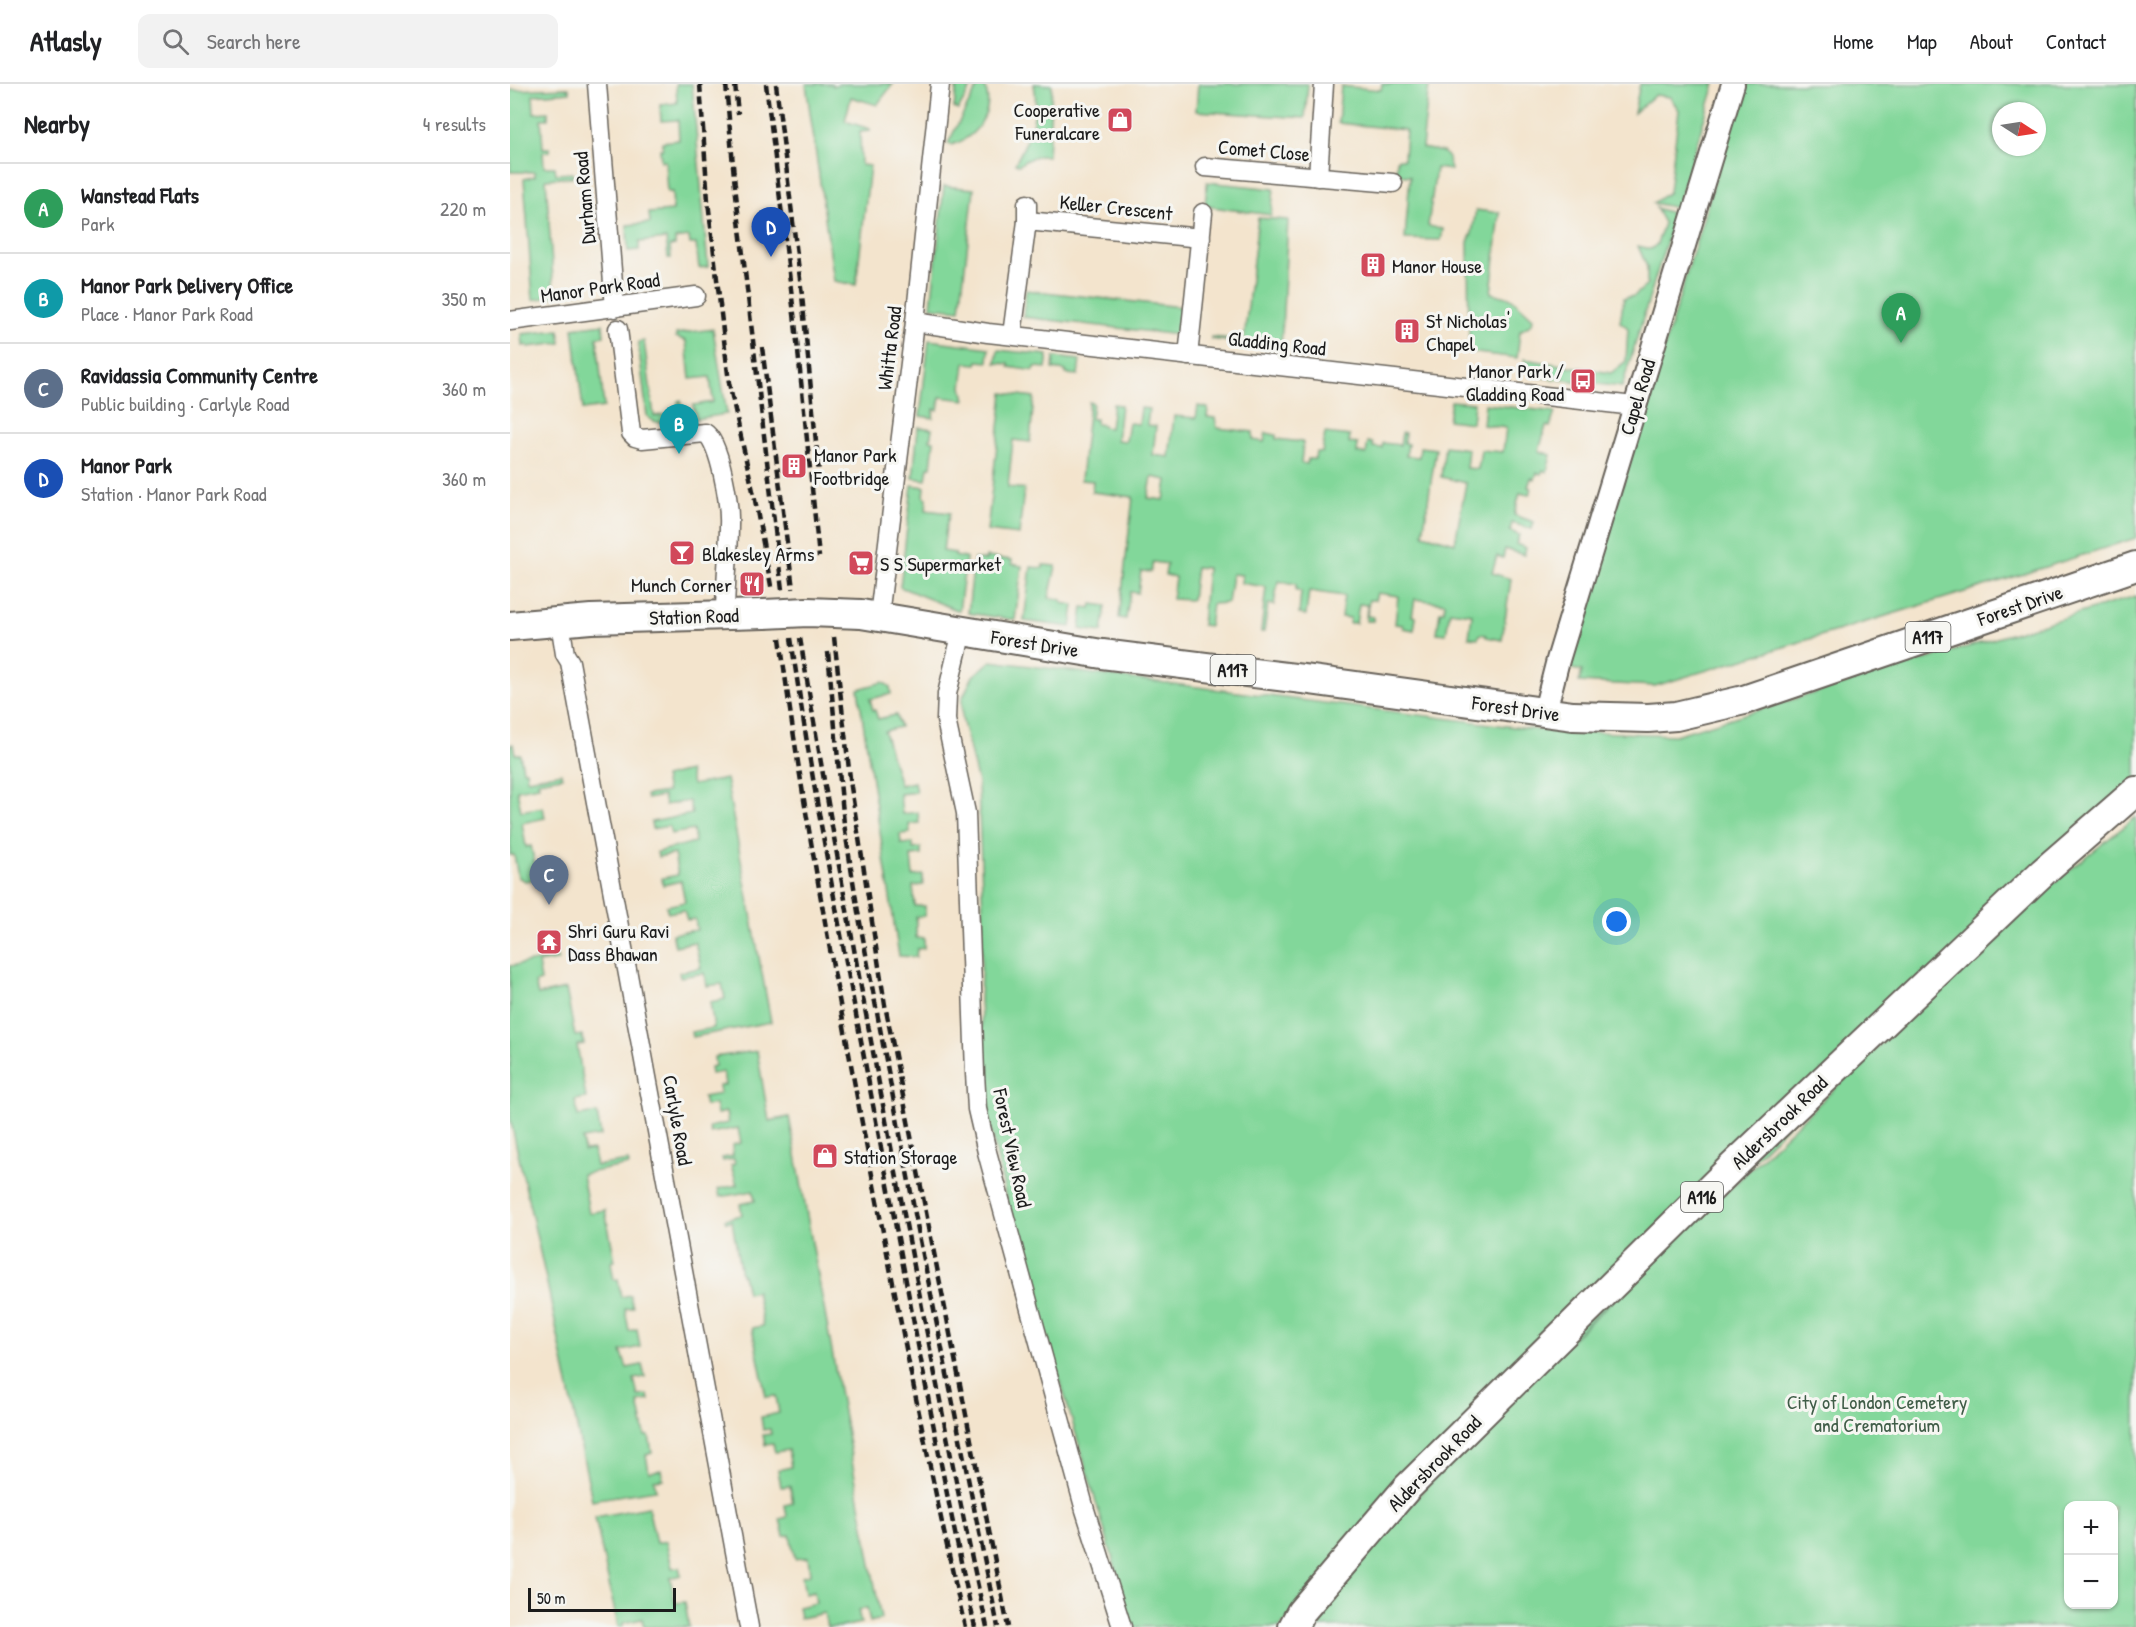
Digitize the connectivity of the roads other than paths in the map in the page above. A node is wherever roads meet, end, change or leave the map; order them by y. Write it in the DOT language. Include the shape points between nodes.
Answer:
graph roads {
  1 [pos="597,84"];
  2 [pos="940,84"];
  3 [pos="1324,84"];
  4 [pos="1733,84"];
  5 [pos="1205,167"];
  6 [pos="1318,177"];
  7 [pos="1393,183"];
  8 [pos="1203,213"];
  9 [pos="1201,238"];
  10 [pos="696,296"];
  11 [pos="615,308"];
  12 [pos="510,321"];
  13 [pos="915,322"];
  14 [pos="618,329"];
  15 [pos="1012,335"];
  16 [pos="1188,356"];
  17 [pos="1634,406"];
  18 [pos="2136,566"];
  19 [pos="725,614"];
  20 [pos="870,615"];
  21 [pos="560,622"];
  22 [pos="510,626"];
  23 [pos="962,631"];
  24 [pos="1545,711"];
  25 [pos="2136,791"];
  26 [pos="749,1627"];
  27 [pos="1122,1627"];
  28 [pos="1293,1627"];
  1 -- 11 [label="street, Durham Road"];
  2 -- 13 [label="street, Whitta Road"];
  3 -- 6 [label="street, Comet Close"];
  4 -- 17 [label="street, Capel Road"];
  5 -- 6 [label="street, Comet Close"];
  6 -- 7 [label="street, Comet Close"];
  8 -- 9 [label="street"];
  9 -- 15 [label="street, Keller Crescent" via="1027,212"];
  9 -- 16 [label="street"];
  10 -- 11 [label="street, Manor Park Road"];
  11 -- 12 [label="street, Manor Park Road"];
  13 -- 15 [label="street, Gladding Road"];
  13 -- 20 [label="street, Whitta Road"];
  14 -- 19 [label="street" via="631,433 642,439 705,433 715,444 730,523"];
  15 -- 16 [label="street, Gladding Road"];
  16 -- 17 [label="street, Gladding Road"];
  17 -- 24 [label="street, Capel Road"];
  18 -- 24 [label="main road, Forest Drive / A117" via="1720,707 1648,718"];
  19 -- 20 [label="main road, Station Road / A117, bridge"];
  19 -- 21 [label="main road, Station Road / A117"];
  20 -- 23 [label="main road, Forest Drive / A117"];
  21 -- 22 [label="main road, Station Road / A117"];
  21 -- 26 [label="street, Carlyle Road"];
  23 -- 24 [label="main road, Forest Drive / A117" via="1102,654"];
  23 -- 27 [label="street, Forest View Road" via="947,694 946,720 966,813 977,1109 1085,1510"];
  25 -- 28 [label="main road, Aldersbrook Road / A116" via="2043,872 1732,1167 1407,1488 1301,1612"];
}
